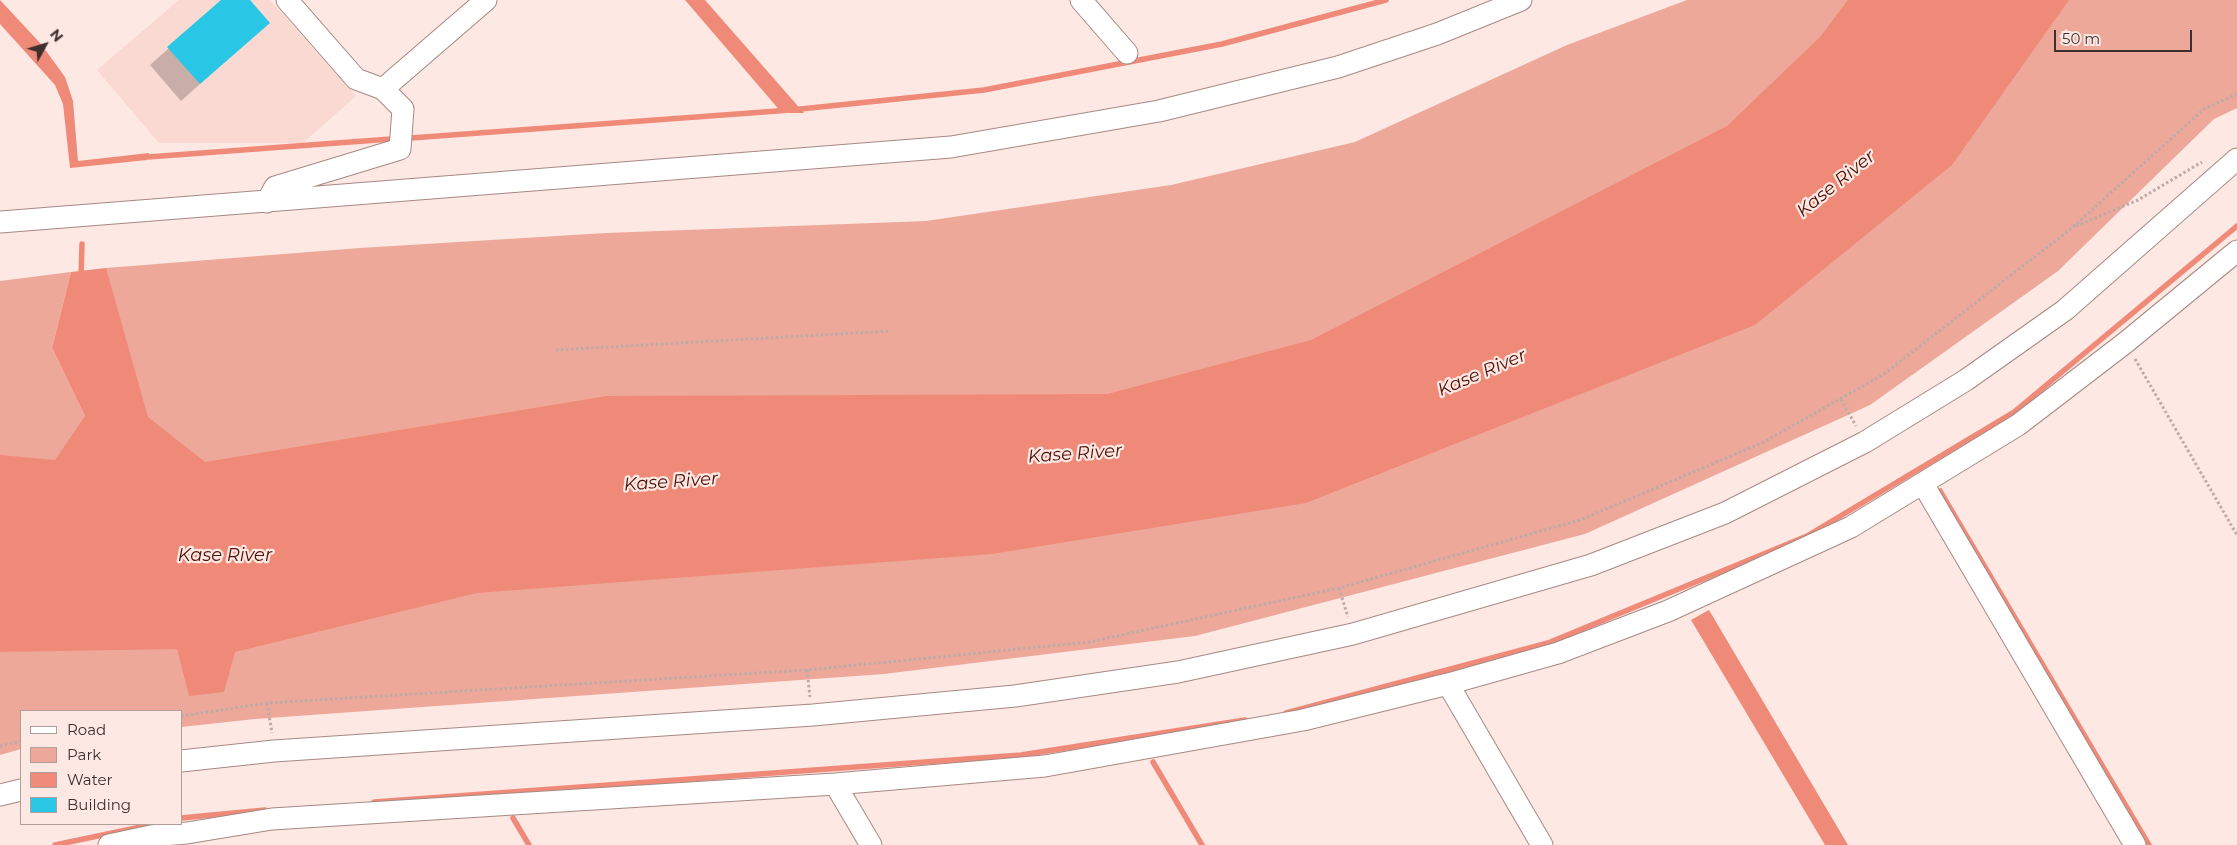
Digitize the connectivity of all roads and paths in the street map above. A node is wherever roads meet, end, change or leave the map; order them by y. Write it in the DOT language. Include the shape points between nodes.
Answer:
graph roads {
  1 [pos="287,0"];
  2 [pos="486,0"];
  3 [pos="1081,0"];
  4 [pos="1521,0"];
  5 [pos="1127,53"];
  6 [pos="382,89"];
  7 [pos="2237,94"];
  8 [pos="2237,159"];
  9 [pos="2204,161"];
  10 [pos="267,202"];
  11 [pos="0,222"];
  12 [pos="2073,227"];
  13 [pos="2237,251"];
  14 [pos="891,331"];
  15 [pos="2125,343"];
  16 [pos="556,350"];
  17 [pos="1840,399"];
  18 [pos="1865,442"];
  19 [pos="1923,484"];
  20 [pos="2237,534"];
  21 [pos="1339,588"];
  22 [pos="1353,634"];
  23 [pos="807,670"];
  24 [pos="1448,684"];
  25 [pos="267,703"];
  26 [pos="813,715"];
  27 [pos="182,716"];
  28 [pos="20,742"];
  29 [pos="0,746"];
  30 [pos="274,751"];
  31 [pos="182,761"];
  32 [pos="835,784"];
  33 [pos="20,790"];
  34 [pos="0,795"];
  35 [pos="191,839"];
  36 [pos="109,845"];
  37 [pos="871,845"];
  38 [pos="1542,845"];
  39 [pos="2135,845"];
  1 -- 6 [label="street" via="356,79"];
  2 -- 6 [label="street"];
  3 -- 5 [label="street"];
  4 -- 10 [label="street" via="1437,34 1338,67 1159,111 1051,131 951,147"];
  6 -- 10 [label="street" via="403,109 400,149 275,187"];
  7 -- 12 [label="path" via="2204,109"];
  8 -- 18 [label="street" via="2065,310 1966,380"];
  9 -- 12 [label="path" via="2138,200"];
  10 -- 11 [label="street"];
  12 -- 17 [label="path" via="1884,374"];
  13 -- 15 [label="street"];
  14 -- 16 [label="path"];
  15 -- 19 [label="street" via="2018,425"];
  15 -- 20 [label="path"];
  17 -- 18 [label="path"];
  17 -- 21 [label="path" via="1764,442 1580,520"];
  18 -- 22 [label="street" via="1725,513 1591,565"];
  19 -- 24 [label="street" via="1851,526 1668,611 1558,653"];
  19 -- 39 [label="street"];
  21 -- 22 [label="path"];
  21 -- 23 [label="path" via="1089,642"];
  22 -- 26 [label="street" via="1178,672 1015,696"];
  23 -- 25 [label="path"];
  23 -- 26 [label="path"];
  24 -- 32 [label="street" via="1303,720 1046,766"];
  24 -- 38 [label="street"];
  25 -- 27 [label="path"];
  25 -- 30 [label="path"];
  26 -- 30 [label="street"];
  28 -- 29 [label="path"];
  30 -- 31 [label="street"];
  32 -- 35 [label="street" via="272,820"];
  32 -- 37 [label="street"];
  33 -- 34 [label="street"];
  35 -- 36 [label="street" via="151,836"];
}
